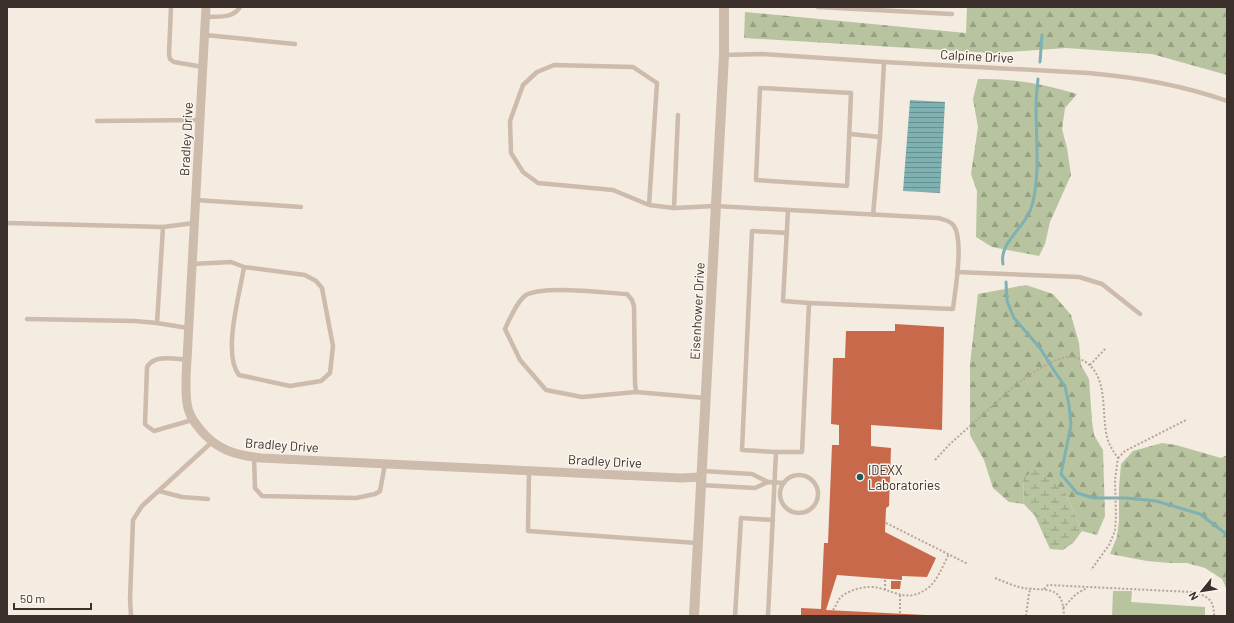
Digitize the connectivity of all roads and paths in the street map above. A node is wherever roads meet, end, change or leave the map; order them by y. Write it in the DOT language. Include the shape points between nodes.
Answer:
graph roads {
  1 [pos="171,7"];
  2 [pos="206,7"];
  3 [pos="240,7"];
  4 [pos="724,7"];
  5 [pos="818,7"];
  6 [pos="952,14"];
  7 [pos="206,17"];
  8 [pos="205,35"];
  9 [pos="295,44"];
  10 [pos="724,56"];
  11 [pos="884,62"];
  12 [pos="203,67"];
  13 [pos="1227,101"];
  14 [pos="678,114"];
  15 [pos="200,120"];
  16 [pos="97,121"];
  17 [pos="850,134"];
  18 [pos="880,137"];
  19 [pos="196,200"];
  20 [pos="649,205"];
  21 [pos="715,206"];
  22 [pos="301,207"];
  23 [pos="674,208"];
  24 [pos="788,210"];
  25 [pos="873,215"];
  26 [pos="7,223"];
  27 [pos="194,223"];
  28 [pos="163,227"];
  29 [pos="787,234"];
  30 [pos="192,264"];
  31 [pos="244,267"];
  32 [pos="957,272"];
  33 [pos="809,303"];
  34 [pos="1140,314"];
  35 [pos="27,319"];
  36 [pos="157,323"];
  37 [pos="188,328"];
  38 [pos="1106,348"];
  39 [pos="187,360"];
  40 [pos="1090,365"];
  41 [pos="636,392"];
  42 [pos="705,398"];
  43 [pos="192,420"];
  44 [pos="1186,420"];
  45 [pos="212,442"];
  46 [pos="776,452"];
  47 [pos="254,457"];
  48 [pos="1118,458"];
  49 [pos="935,460"];
  50 [pos="385,464"];
  51 [pos="529,470"];
  52 [pos="701,477"];
  53 [pos="768,482"];
  54 [pos="774,483"];
  55 [pos="784,483"];
  56 [pos="159,491"];
  57 [pos="208,499"];
  58 [pos="773,520"];
  59 [pos="886,523"];
  60 [pos="697,543"];
  61 [pos="949,554"];
  62 [pos="968,564"];
  63 [pos="1091,570"];
  64 [pos="885,578"];
  65 [pos="995,578"];
  66 [pos="1088,587"];
  67 [pos="1031,588"];
  68 [pos="1044,588"];
  69 [pos="885,590"];
  70 [pos="900,595"];
  71 [pos="1064,608"];
  72 [pos="834,610"];
  73 [pos="900,613"];
  74 [pos="131,616"];
  75 [pos="694,616"];
  76 [pos="736,616"];
  77 [pos="768,616"];
  78 [pos="1026,616"];
  79 [pos="1064,616"];
  80 [pos="1214,616"];
  1 -- 12 [label="lane" via="170,60"];
  2 -- 7 [label="street, Bradley Drive"];
  3 -- 7 [label="lane" via="231,16"];
  4 -- 10 [label="street, Eisenhower Drive"];
  5 -- 6 [label="lane"];
  7 -- 8 [label="street, Bradley Drive"];
  8 -- 9 [label="lane"];
  8 -- 12 [label="street, Bradley Drive"];
  10 -- 11 [label="lane, Calpine Drive" via="762,54"];
  10 -- 21 [label="street, Eisenhower Drive"];
  11 -- 13 [label="lane, Calpine Drive" via="1121,76 1164,83"];
  11 -- 18 [label="lane"];
  12 -- 15 [label="street, Bradley Drive"];
  14 -- 23 [label="lane"];
  15 -- 16 [label="lane"];
  15 -- 19 [label="street, Bradley Drive"];
  17 -- 17 [label="lane" via="851,94 760,88 756,180 847,186"];
  17 -- 18 [label="lane"];
  18 -- 25 [label="lane"];
  19 -- 22 [label="lane"];
  19 -- 27 [label="street, Bradley Drive"];
  20 -- 20 [label="lane" via="657,83 633,67 554,65 537,72 523,85 510,121 511,153 523,172 538,183 613,190"];
  20 -- 23 [label="lane"];
  21 -- 23 [label="lane"];
  21 -- 24 [label="lane"];
  21 -- 42 [label="street, Eisenhower Drive"];
  24 -- 25 [label="lane"];
  24 -- 29 [label="lane"];
  25 -- 32 [label="lane" via="938,218 949,221 954,226 958,240"];
  26 -- 28 [label="lane"];
  27 -- 28 [label="lane"];
  27 -- 30 [label="street, Bradley Drive"];
  28 -- 36 [label="lane"];
  29 -- 33 [label="lane" via="783,301"];
  29 -- 46 [label="lane" via="752,231 742,450"];
  30 -- 31 [label="lane" via="231,262"];
  30 -- 37 [label="street, Bradley Drive"];
  31 -- 31 [label="lane" via="305,275 322,288 333,346 330,373 321,381 290,386 238,375 234,369 231,342"];
  32 -- 33 [label="lane" via="953,310"];
  32 -- 34 [label="lane" via="1079,277 1102,284"];
  33 -- 46 [label="lane" via="802,452"];
  35 -- 36 [label="lane"];
  36 -- 37 [label="lane"];
  37 -- 39 [label="street, Bradley Drive"];
  38 -- 40 [label="path"];
  39 -- 43 [label="street, Bradley Drive" via="187,404"];
  39 -- 43 [label="lane" via="155,359 149,363 145,424 154,431"];
  40 -- 48 [label="path" via="1100,381 1107,436"];
  40 -- 49 [label="path" via="1071,356 1052,362 1018,383"];
  41 -- 41 [label="lane" via="634,306 627,294 549,290 526,295 513,311 505,329 520,360 546,390 582,397"];
  41 -- 42 [label="lane"];
  42 -- 52 [label="street, Eisenhower Drive"];
  43 -- 45 [label="street, Bradley Drive"];
  44 -- 48 [label="path" via="1125,451"];
  45 -- 47 [label="street, Bradley Drive" via="240,456"];
  45 -- 56 [label="lane"];
  46 -- 54 [label="lane"];
  47 -- 50 [label="street, Bradley Drive"];
  47 -- 50 [label="lane" via="255,488 262,496 356,498 374,494 380,491"];
  48 -- 63 [label="path" via="1115,480 1115,530 1109,545"];
  50 -- 51 [label="street, Bradley Drive"];
  51 -- 52 [label="street, Bradley Drive"];
  51 -- 60 [label="lane" via="528,531"];
  52 -- 53 [label="lane" via="752,474"];
  52 -- 53 [label="lane" via="755,488"];
  52 -- 60 [label="street, Eisenhower Drive"];
  53 -- 54 [label="lane"];
  54 -- 55 [label="lane"];
  54 -- 58 [label="lane"];
  55 -- 55 [label="lane" via="779,493 784,507 796,513 809,511 814,507 819,495 811,479 793,476"];
  56 -- 57 [label="lane" via="182,497"];
  56 -- 74 [label="lane" via="142,506 133,520"];
  58 -- 76 [label="lane" via="741,518"];
  58 -- 77 [label="lane"];
  59 -- 61 [label="path"];
  60 -- 75 [label="street, Eisenhower Drive"];
  61 -- 62 [label="path"];
  61 -- 70 [label="path" via="928,588 908,596"];
  64 -- 69 [label="path"];
  65 -- 67 [label="path" via="1019,587"];
  66 -- 68 [label="path" via="1048,585"];
  66 -- 71 [label="path" via="1076,594"];
  66 -- 80 [label="path" via="1191,592 1205,596 1211,601"];
  67 -- 68 [label="path"];
  67 -- 78 [label="path"];
  68 -- 71 [label="path" via="1057,594"];
  69 -- 70 [label="path"];
  69 -- 72 [label="path" via="871,586 855,590 842,597"];
  70 -- 73 [label="path"];
  71 -- 79 [label="path"];
}
